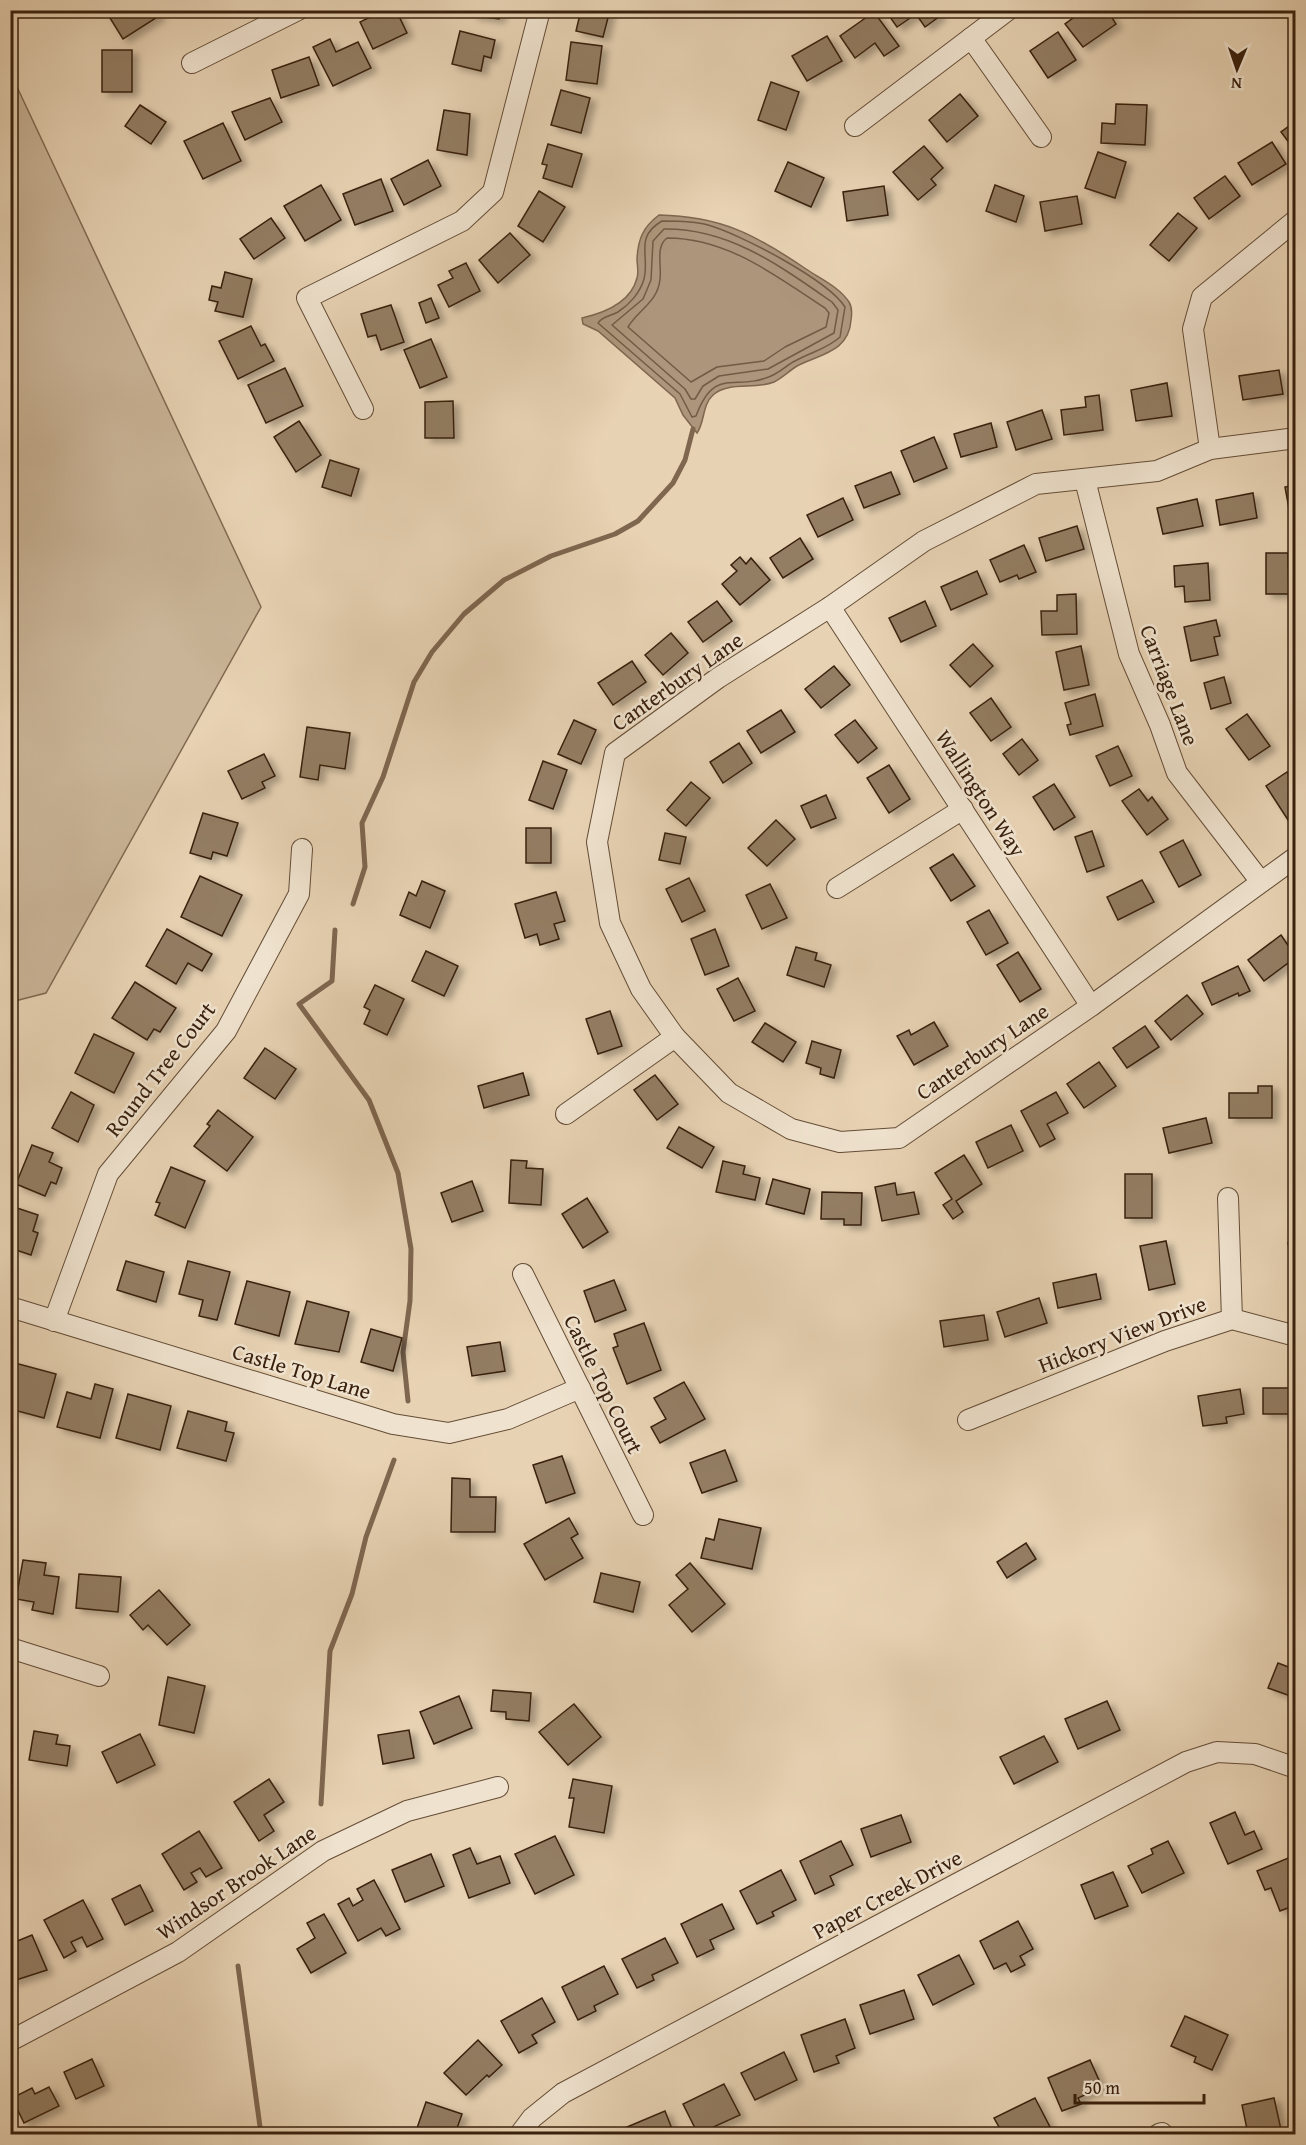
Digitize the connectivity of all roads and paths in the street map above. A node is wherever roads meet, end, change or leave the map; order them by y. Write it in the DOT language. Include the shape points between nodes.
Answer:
graph roads {
  1 [pos="297,10"];
  2 [pos="540,10"];
  3 [pos="1008,10"];
  4 [pos="971,38"];
  5 [pos="192,63"];
  6 [pos="855,126"];
  7 [pos="1041,137"];
  8 [pos="1296,220"];
  9 [pos="363,409"];
  10 [pos="1296,438"];
  11 [pos="1210,449"];
  12 [pos="1085,480"];
  13 [pos="830,607"];
  14 [pos="963,809"];
  15 [pos="302,849"];
  16 [pos="1296,857"];
  17 [pos="1261,882"];
  18 [pos="837,888"];
  19 [pos="1091,1006"];
  20 [pos="675,1037"];
  21 [pos="566,1114"];
  22 [pos="1228,1198"];
  23 [pos="523,1274"];
  24 [pos="10,1307"];
  25 [pos="1232,1319"];
  26 [pos="54,1321"];
  27 [pos="1296,1336"];
  28 [pos="580,1388"];
  29 [pos="968,1420"];
  30 [pos="643,1515"];
  31 [pos="10,1648"];
  32 [pos="99,1676"];
  33 [pos="1296,1768"];
  34 [pos="498,1787"];
  35 [pos="10,2041"];
  36 [pos="520,2134"];
  1 -- 5 [label="street"];
  2 -- 9 [label="street" via="493,192 462,221 307,298"];
  3 -- 4 [label="street"];
  4 -- 6 [label="street"];
  4 -- 7 [label="street"];
  8 -- 11 [label="street" via="1202,297 1193,328"];
  10 -- 11 [label="street, Canterbury Lane"];
  11 -- 12 [label="street, Canterbury Lane" via="1156,471"];
  12 -- 13 [label="street, Canterbury Lane" via="1036,484 924,541"];
  12 -- 17 [label="street, Carriage Lane" via="1129,654 1177,773"];
  13 -- 14 [label="street, Wallington Way"];
  13 -- 20 [label="street, Canterbury Lane" via="718,678 615,753 597,842 610,922 641,989"];
  14 -- 18 [label="street"];
  14 -- 19 [label="street, Wallington Way"];
  15 -- 26 [label="street, Round Tree Court" via="299,894 226,1031 108,1174"];
  16 -- 17 [label="street, Canterbury Lane"];
  17 -- 19 [label="street, Canterbury Lane"];
  19 -- 20 [label="street, Canterbury Lane" via="898,1138 887,1139 840,1142 791,1129 729,1093"];
  20 -- 21 [label="street"];
  22 -- 25 [label="street"];
  23 -- 28 [label="street, Castle Top Court"];
  24 -- 26 [label="street, Castle Top Lane"];
  25 -- 27 [label="street, Hickory View Drive"];
  25 -- 29 [label="street, Hickory View Drive" via="1165,1341"];
  26 -- 28 [label="street, Castle Top Lane" via="393,1424 449,1433 508,1419"];
  28 -- 30 [label="street, Castle Top Court"];
  31 -- 32 [label="street"];
  33 -- 36 [label="street, Paper Creek Drive" via="1255,1754 1217,1752 1186,1762 563,2094 532,2118"];
  34 -- 35 [label="street, Windsor Brook Lane" via="407,1811 323,1851 178,1952"];
}
